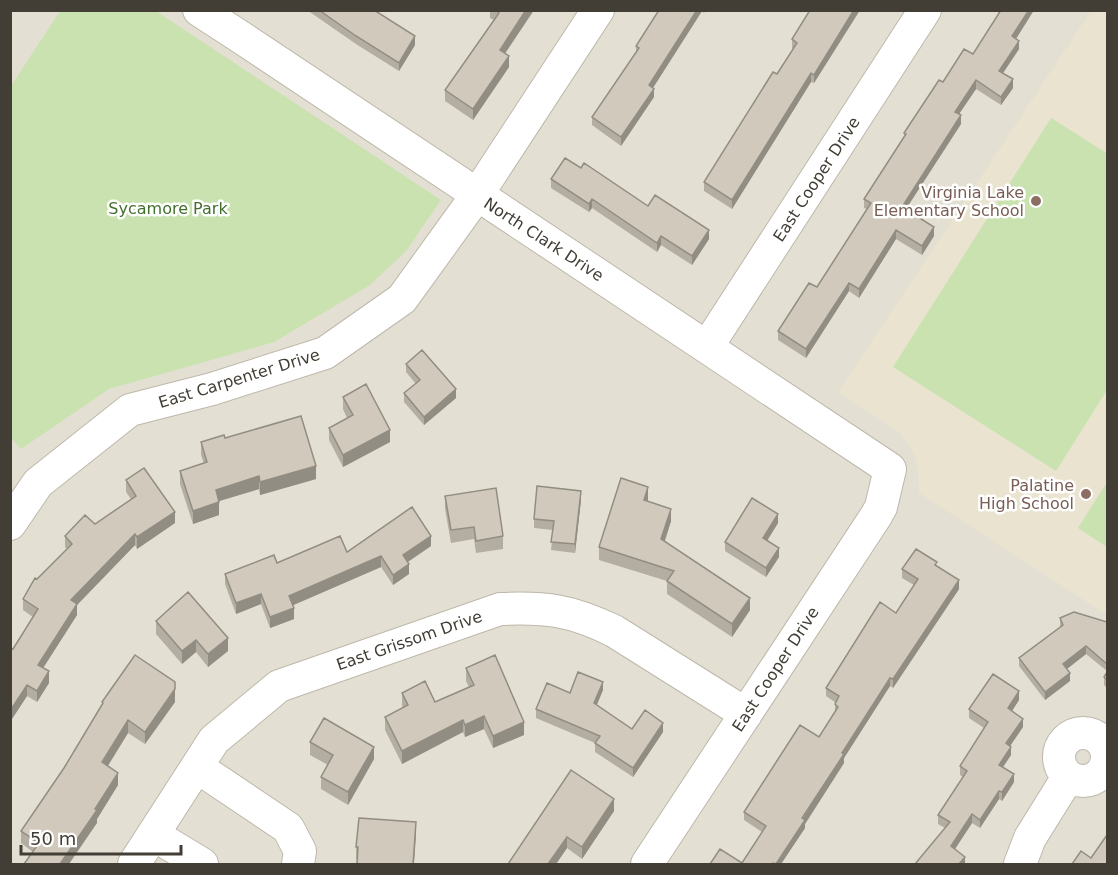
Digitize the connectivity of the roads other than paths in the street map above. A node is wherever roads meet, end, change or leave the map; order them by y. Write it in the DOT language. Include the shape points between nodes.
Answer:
graph roads {
  1 [pos="198,10"];
  2 [pos="598,10"];
  3 [pos="924,10"];
  4 [pos="477,195"];
  5 [pos="707,346"];
  6 [pos="890,469"];
  7 [pos="10,524"];
  8 [pos="746,714"];
  9 [pos="197,767"];
  10 [pos="1068,777"];
  11 [pos="154,835"];
  12 [pos="134,864"];
  13 [pos="202,864"];
  14 [pos="298,864"];
  15 [pos="647,864"];
  16 [pos="1020,864"];
  1 -- 4 [label="street, North Clark Drive"];
  2 -- 4 [label="street, East Carpenter Drive"];
  3 -- 5 [label="street, East Cooper Drive"];
  4 -- 5 [label="street, North Clark Drive"];
  4 -- 7 [label="street, East Carpenter Drive" via="402,299 324,353 130,410 38,483"];
  5 -- 6 [label="street, North Clark Drive"];
  6 -- 8 [label="street, East Cooper Drive" via="876,516"];
  8 -- 9 [label="street, East Grissom Drive" via="592,621 548,609 500,609 279,686 214,740"];
  8 -- 15 [label="street, East Cooper Drive"];
  9 -- 11 [label="street, East Grissom Drive"];
  9 -- 14 [label="street" via="288,828 300,851"];
  10 -- 16 [label="street" via="1030,838"];
  11 -- 12 [label="street, East Grissom Drive"];
  11 -- 13 [label="street"];
}
